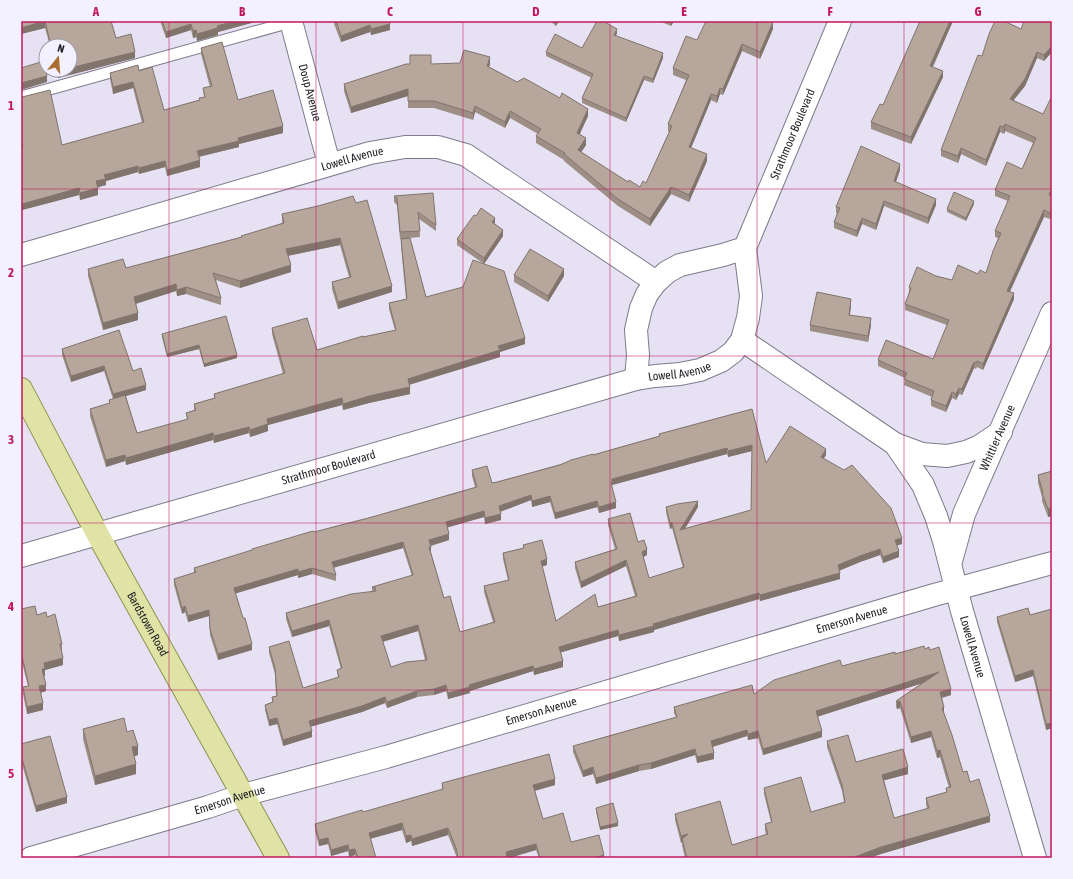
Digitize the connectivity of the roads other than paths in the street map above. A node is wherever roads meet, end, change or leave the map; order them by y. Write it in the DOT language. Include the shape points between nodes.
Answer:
graph roads {
  1 [pos="293,21"];
  2 [pos="840,21"];
  3 [pos="21,97"];
  4 [pos="329,164"];
  5 [pos="745,248"];
  6 [pos="21,255"];
  7 [pos="656,282"];
  8 [pos="1052,313"];
  9 [pos="742,340"];
  10 [pos="636,379"];
  11 [pos="21,389"];
  12 [pos="1001,432"];
  13 [pos="895,444"];
  14 [pos="98,535"];
  15 [pos="21,556"];
  16 [pos="1052,562"];
  17 [pos="950,566"];
  18 [pos="957,589"];
  19 [pos="243,795"];
  20 [pos="31,858"];
  21 [pos="278,858"];
  22 [pos="1035,858"];
  1 -- 3 [label="lane"];
  1 -- 4 [label="street, Doup Avenue"];
  2 -- 5 [label="street, Strathmoor Boulevard"];
  4 -- 6 [label="street, Lowell Avenue"];
  4 -- 7 [label="street, Lowell Avenue" via="405,147 438,147 466,155"];
  5 -- 7 [label="street, Lowell Avenue" via="680,265"];
  5 -- 9 [label="street, Lowell Avenue" via="751,296"];
  7 -- 10 [label="street, Lowell Avenue" via="641,308 636,330"];
  8 -- 12 [label="street, Whittier Avenue"];
  9 -- 10 [label="street, Lowell Avenue" via="733,352 721,361 700,370"];
  9 -- 13 [label="street, Lowell Avenue"];
  10 -- 14 [label="street, Strathmoor Boulevard"];
  11 -- 14 [label="main road, Bardstown Road"];
  12 -- 13 [label="street, Lowell Avenue" via="980,446 946,456 922,454"];
  12 -- 17 [label="street, Whittier Avenue" via="964,514"];
  13 -- 17 [label="street, Lowell Avenue" via="923,485 936,516"];
  14 -- 15 [label="street, Strathmoor Boulevard"];
  14 -- 19 [label="main road, Bardstown Road"];
  16 -- 18 [label="street, Emerson Avenue"];
  17 -- 18 [label="street, Lowell Avenue"];
  18 -- 19 [label="street, Emerson Avenue" via="386,757"];
  18 -- 22 [label="street, Lowell Avenue"];
  19 -- 20 [label="street, Emerson Avenue"];
  19 -- 21 [label="main road, Bardstown Road"];
}
